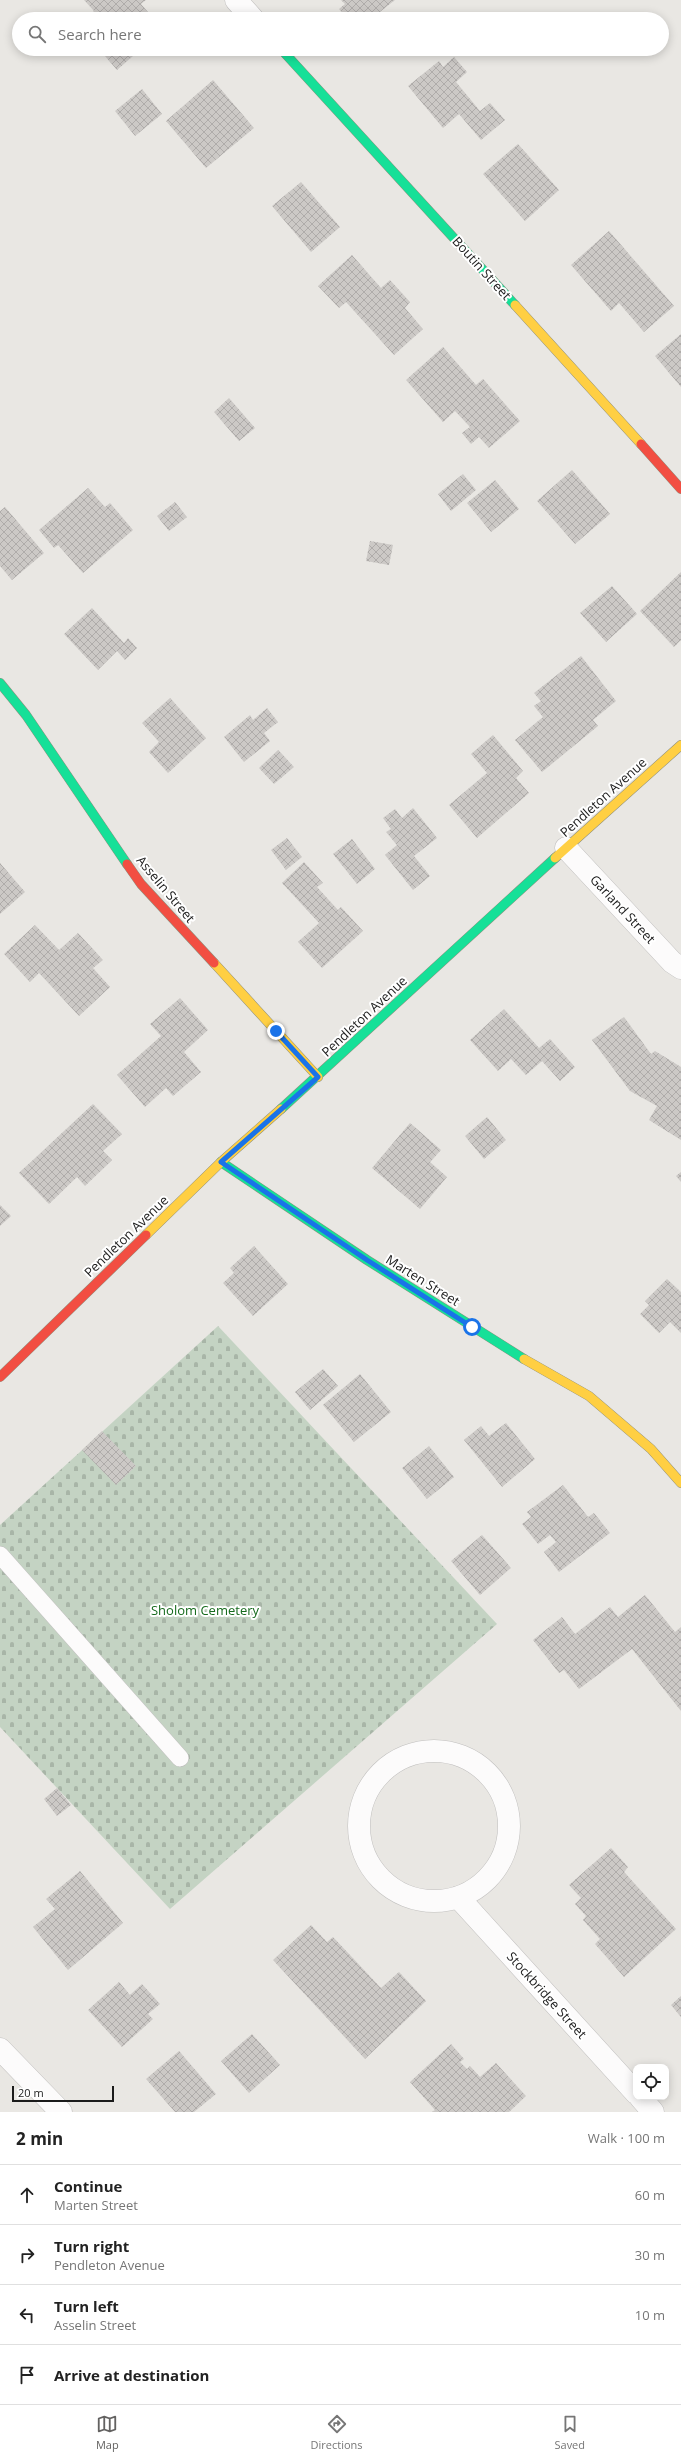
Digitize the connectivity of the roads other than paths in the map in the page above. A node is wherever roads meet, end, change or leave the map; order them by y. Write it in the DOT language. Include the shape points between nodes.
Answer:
graph roads {
  1 [pos="236,0"];
  2 [pos="247,12"];
  3 [pos="288,56"];
  4 [pos="681,489"];
  5 [pos="0,683"];
  6 [pos="681,745"];
  7 [pos="566,848"];
  8 [pos="681,968"];
  9 [pos="318,1077"];
  10 [pos="221,1162"];
  11 [pos="0,1377"];
  12 [pos="681,1483"];
  13 [pos="0,1555"];
  14 [pos="180,1758"];
  15 [pos="458,1898"];
  16 [pos="0,2049"];
  17 [pos="633,2090"];
  18 [pos="643,2100"];
  19 [pos="61,2112"];
  20 [pos="653,2112"];
  1 -- 2 [label="street"];
  3 -- 4 [label="street, Boutin Street" via="410,187"];
  5 -- 9 [label="street, Asselin Street" via="26,715 142,884"];
  6 -- 7 [label="street, Pendleton Avenue"];
  7 -- 8 [label="street, Garland Street" via="672,962"];
  7 -- 9 [label="street, Pendleton Avenue"];
  9 -- 10 [label="street, Pendleton Avenue"];
  10 -- 11 [label="street, Pendleton Avenue"];
  10 -- 12 [label="street, Marten Street" via="511,1352 589,1396 651,1449"];
  13 -- 14 [label="lane"];
  15 -- 15 [label="street" via="490,1879 503,1858 510,1835 509,1811 500,1788 486,1770 465,1757 454,1754 442,1751 418,1752 390,1765 375,1778 366,1795 358,1826 363,1852 376,1875 395,1892 420,1901 446,1902"];
  15 -- 17 [label="street, Stockbridge Street"];
  16 -- 19 [label="street"];
  18 -- 20 [label="street"];
}
